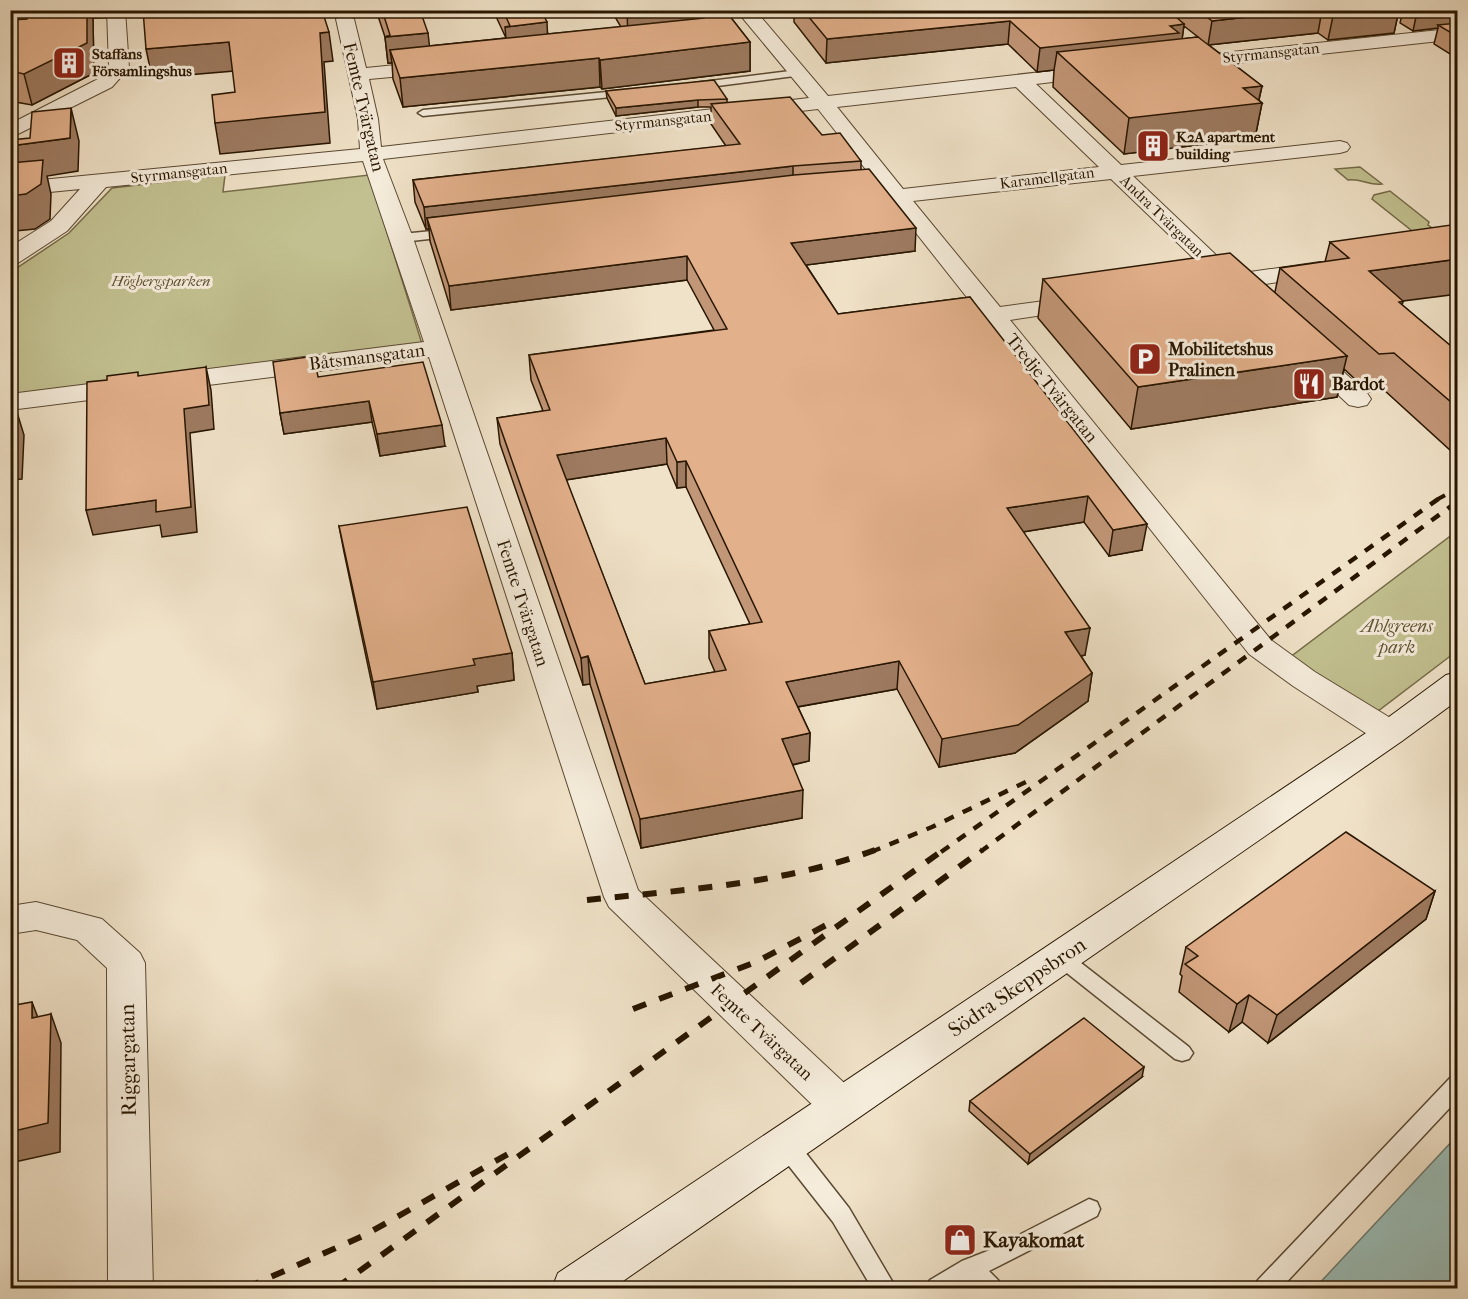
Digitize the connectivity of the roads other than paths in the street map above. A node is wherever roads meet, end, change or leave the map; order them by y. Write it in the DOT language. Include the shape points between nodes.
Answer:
graph roads {
  1 [pos="35,10"];
  2 [pos="745,10"];
  3 [pos="122,11"];
  4 [pos="10,15"];
  5 [pos="345,19"];
  6 [pos="1458,33"];
  7 [pos="1194,46"];
  8 [pos="1211,60"];
  9 [pos="449,65"];
  10 [pos="1164,65"];
  11 [pos="1116,70"];
  12 [pos="798,73"];
  13 [pos="356,75"];
  14 [pos="1021,81"];
  15 [pos="685,86"];
  16 [pos="634,92"];
  17 [pos="823,103"];
  18 [pos="423,114"];
  19 [pos="10,132"];
  20 [pos="1340,147"];
  21 [pos="371,154"];
  22 [pos="1115,170"];
  23 [pos="100,181"];
  24 [pos="888,189"];
  25 [pos="10,190"];
  26 [pos="460,232"];
  27 [pos="402,238"];
  28 [pos="10,258"];
  29 [pos="1344,266"];
  30 [pos="1231,282"];
  31 [pos="1197,287"];
  32 [pos="1106,299"];
  33 [pos="1256,305"];
  34 [pos="994,315"];
  35 [pos="1290,336"];
  36 [pos="439,348"];
  37 [pos="1358,399"];
  38 [pos="10,402"];
  39 [pos="1455,689"];
  40 [pos="1390,733"];
  41 [pos="10,920"];
  42 [pos="1060,957"];
  43 [pos="1182,1053"];
  44 [pos="1458,1084"];
  45 [pos="842,1106"];
  46 [pos="786,1145"];
  47 [pos="1089,1209"];
  48 [pos="970,1268"];
  49 [pos="131,1288"];
  50 [pos="575,1288"];
  51 [pos="884,1288"];
  52 [pos="938,1288"];
  53 [pos="990,1288"];
  54 [pos="1266,1288"];
  1 -- 4 [label="street"];
  2 -- 12 [label="street, Tredje Tvärgatan"];
  3 -- 4 [label="street"];
  3 -- 19 [label="street" via="118,68 105,83"];
  5 -- 13 [label="street, Femte Tvärgatan"];
  6 -- 8 [label="street, Styrmansgatan"];
  7 -- 8 [label="street"];
  8 -- 10 [label="street, Styrmansgatan"];
  9 -- 13 [label="street"];
  11 -- 14 [label="street, Styrmansgatan"];
  12 -- 15 [label="lane"];
  12 -- 17 [label="street, Tredje Tvärgatan"];
  13 -- 21 [label="street, Femte Tvärgatan" via="368,119"];
  14 -- 17 [label="street, Styrmansgatan"];
  14 -- 22 [label="street, Andra Tvärgatan"];
  16 -- 18 [label="lane"];
  17 -- 21 [label="street, Styrmansgatan"];
  17 -- 24 [label="street, Tredje Tvärgatan"];
  20 -- 22 [label="street, Karamellgatan"];
  21 -- 23 [label="street, Styrmansgatan"];
  21 -- 27 [label="street, Femte Tvärgatan"];
  22 -- 24 [label="street, Karamellgatan"];
  22 -- 30 [label="street, Andra Tvärgatan"];
  23 -- 25 [label="street, Styrmansgatan"];
  23 -- 28 [label="street" via="59,226"];
  24 -- 34 [label="street, Tredje Tvärgatan"];
  26 -- 27 [label="lane"];
  27 -- 36 [label="street, Femte Tvärgatan"];
  29 -- 30 [label="street"];
  30 -- 31 [label="street"];
  30 -- 33 [label="street, Andra Tvärgatan"];
  32 -- 34 [label="street"];
  34 -- 40 [label="street, Tredje Tvärgatan" via="1260,647"];
  35 -- 37 [label="street"];
  36 -- 38 [label="street, Båtsmansgatan"];
  36 -- 45 [label="street, Femte Tvärgatan" via="622,897"];
  39 -- 40 [label="street, Södra Skeppsbron"];
  40 -- 42 [label="street, Södra Skeppsbron"];
  41 -- 49 [label="street, Riggargatan" via="36,916 89,929 126,963"];
  42 -- 43 [label="lane"];
  42 -- 45 [label="street, Södra Skeppsbron"];
  44 -- 54 [label="lane"];
  45 -- 46 [label="street, Södra Skeppsbron"];
  46 -- 50 [label="street, Södra Skeppsbron"];
  46 -- 51 [label="lane" via="841,1215"];
  47 -- 48 [label="lane"];
  48 -- 52 [label="lane"];
  48 -- 53 [label="lane"];
}
